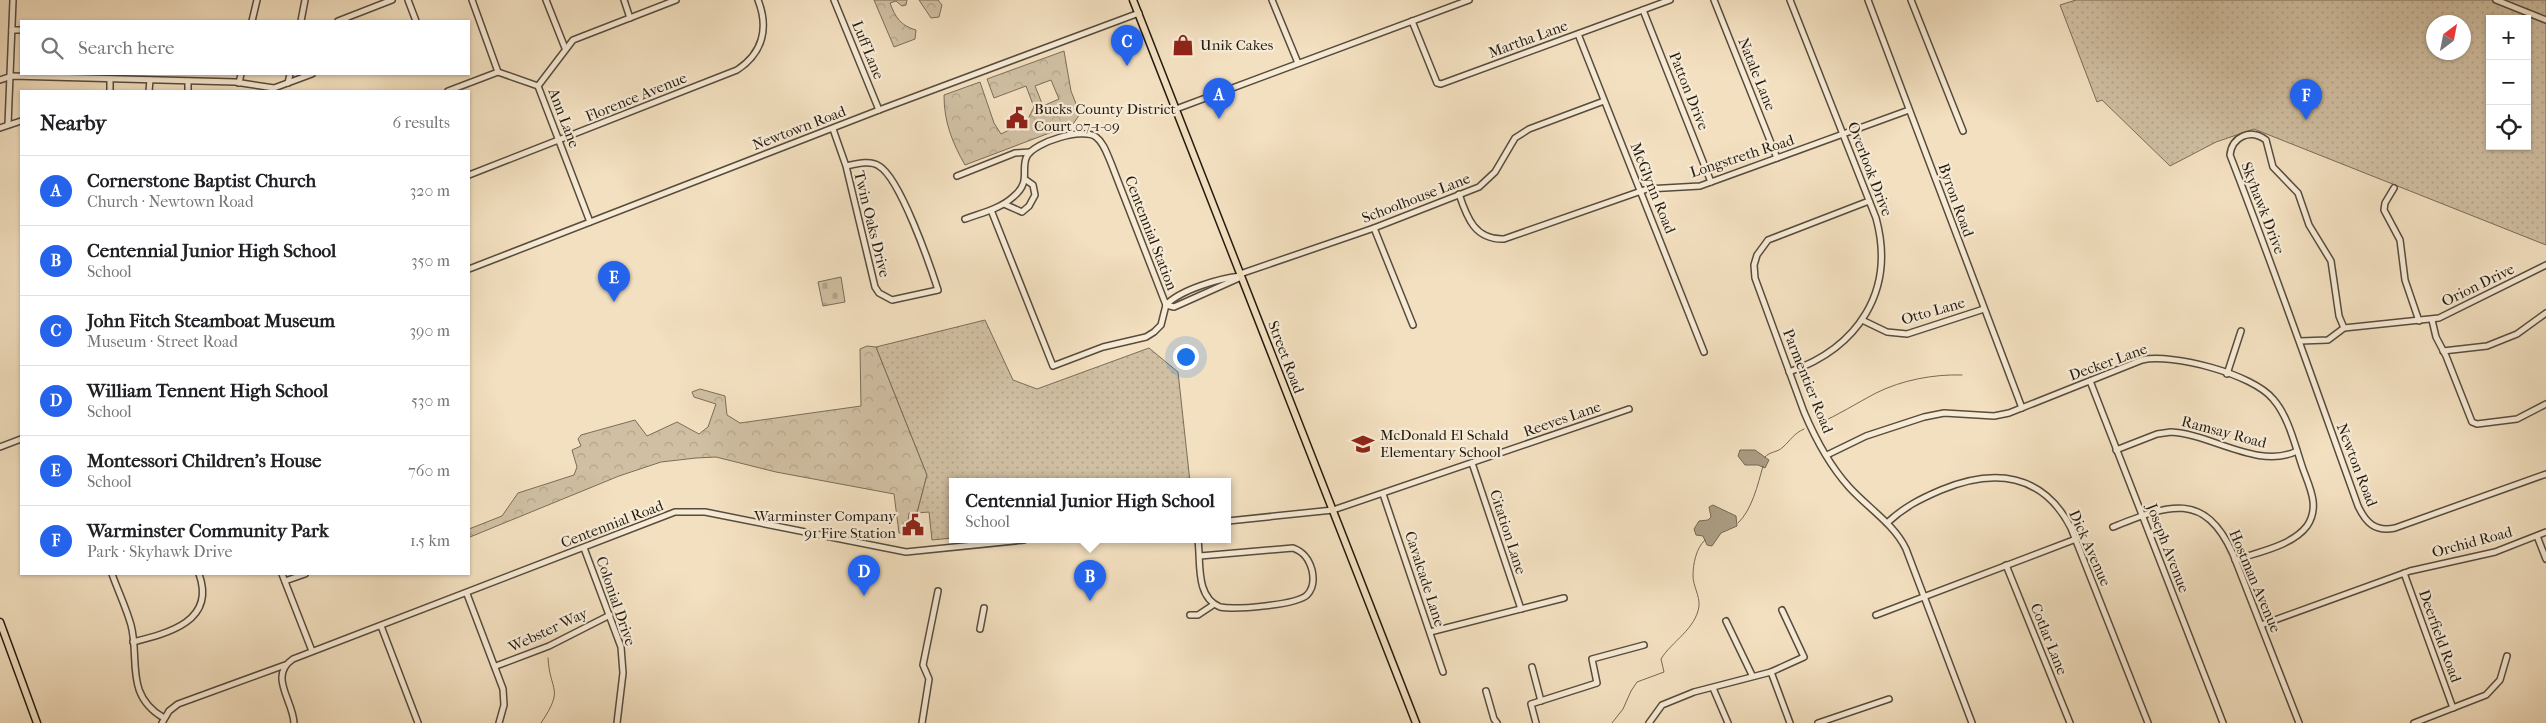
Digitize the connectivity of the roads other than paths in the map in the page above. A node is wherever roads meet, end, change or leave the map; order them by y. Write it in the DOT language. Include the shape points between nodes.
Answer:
graph roads {
  1 [pos="13,0"];
  2 [pos="257,0"];
  3 [pos="305,0"];
  4 [pos="392,0"];
  5 [pos="408,0"];
  6 [pos="472,0"];
  7 [pos="546,0"];
  8 [pos="624,0"];
  9 [pos="676,0"];
  10 [pos="758,0"];
  11 [pos="834,0"];
  12 [pos="1133,0"];
  13 [pos="1272,0"];
  14 [pos="1469,0"];
  15 [pos="1670,0"];
  16 [pos="1714,0"];
  17 [pos="1790,0"];
  18 [pos="1868,0"];
  19 [pos="1911,0"];
  20 [pos="2496,0"];
  21 [pos="1643,10"];
  22 [pos="1138,14"];
  23 [pos="630,18"];
  24 [pos="252,20"];
  25 [pos="301,20"];
  26 [pos="341,20"];
  27 [pos="416,20"];
  28 [pos="2546,20"];
  29 [pos="1412,21"];
  30 [pos="12,30"];
  31 [pos="20,30"];
  32 [pos="1578,34"];
  33 [pos="565,48"];
  34 [pos="1298,63"];
  35 [pos="498,72"];
  36 [pos="241,75"];
  37 [pos="290,75"];
  38 [pos="310,75"];
  39 [pos="10,77"];
  40 [pos="110,79"];
  41 [pos="0,80"];
  42 [pos="150,80"];
  43 [pos="188,81"];
  44 [pos="239,82"];
  45 [pos="288,84"];
  46 [pos="538,86"];
  47 [pos="110,90"];
  48 [pos="149,90"];
  49 [pos="188,90"];
  50 [pos="451,90"];
  51 [pos="1604,101"];
  52 [pos="1176,109"];
  53 [pos="879,110"];
  54 [pos="1910,110"];
  55 [pos="20,121"];
  56 [pos="8,124"];
  57 [pos="0,128"];
  58 [pos="833,129"];
  59 [pos="1963,131"];
  60 [pos="1843,134"];
  61 [pos="559,141"];
  62 [pos="1030,152"];
  63 [pos="1777,158"];
  64 [pos="846,166"];
  65 [pos="470,175"];
  66 [pos="957,176"];
  67 [pos="1026,180"];
  68 [pos="1711,182"];
  69 [pos="2394,188"];
  70 [pos="1641,191"];
  71 [pos="1459,194"];
  72 [pos="1870,201"];
  73 [pos="1004,204"];
  74 [pos="991,210"];
  75 [pos="965,219"];
  76 [pos="590,222"];
  77 [pos="1374,228"];
  78 [pos="2546,265"];
  79 [pos="470,269"];
  80 [pos="1241,275"];
  81 [pos="1166,305"];
  82 [pos="1984,309"];
  83 [pos="2546,313"];
  84 [pos="1862,320"];
  85 [pos="2432,320"];
  86 [pos="2419,321"];
  87 [pos="1413,325"];
  88 [pos="2344,327"];
  89 [pos="2240,331"];
  90 [pos="2300,340"];
  91 [pos="2303,349"];
  92 [pos="2443,351"];
  93 [pos="1704,352"];
  94 [pos="1789,372"];
  95 [pos="2227,374"];
  96 [pos="2090,381"];
  97 [pos="2546,404"];
  98 [pos="2022,408"];
  99 [pos="1629,409"];
  100 [pos="20,439"];
  101 [pos="0,447"];
  102 [pos="2116,450"];
  103 [pos="2297,451"];
  104 [pos="1827,455"];
  105 [pos="1472,463"];
  106 [pos="2546,474"];
  107 [pos="1383,494"];
  108 [pos="1333,510"];
  109 [pos="2142,516"];
  110 [pos="1231,521"];
  111 [pos="1887,523"];
  112 [pos="2113,527"];
  113 [pos="2546,532"];
  114 [pos="2537,536"];
  115 [pos="2076,538"];
  116 [pos="994,543"];
  117 [pos="1198,543"];
  118 [pos="584,548"];
  119 [pos="1200,556"];
  120 [pos="2546,558"];
  121 [pos="2235,560"];
  122 [pos="2006,565"];
  123 [pos="2404,573"];
  124 [pos="112,575"];
  125 [pos="199,575"];
  126 [pos="282,575"];
  127 [pos="302,575"];
  128 [pos="285,581"];
  129 [pos="938,591"];
  130 [pos="467,594"];
  131 [pos="1924,597"];
  132 [pos="1564,598"];
  133 [pos="1213,605"];
  134 [pos="984,608"];
  135 [pos="1520,609"];
  136 [pos="1782,610"];
  137 [pos="610,615"];
  138 [pos="1876,615"];
  139 [pos="1190,616"];
  140 [pos="1726,621"];
  141 [pos="0,622"];
  142 [pos="2261,625"];
  143 [pos="382,626"];
  144 [pos="980,629"];
  145 [pos="1430,632"];
  146 [pos="132,642"];
  147 [pos="1644,645"];
  148 [pos="312,651"];
  149 [pos="2507,656"];
  150 [pos="285,664"];
  151 [pos="496,666"];
  152 [pos="1532,667"];
  153 [pos="1443,672"];
  154 [pos="1771,672"];
  155 [pos="1752,675"];
  156 [pos="1713,688"];
  157 [pos="1486,691"];
  158 [pos="1888,699"];
  159 [pos="1541,701"];
  160 [pos="2453,708"];
  161 [pos="163,721"];
  162 [pos="37,723"];
  163 [pos="294,723"];
  164 [pos="418,723"];
  165 [pos="499,723"];
  166 [pos="617,723"];
  167 [pos="922,723"];
  168 [pos="1416,723"];
  169 [pos="1497,723"];
  170 [pos="1536,723"];
  171 [pos="1649,723"];
  172 [pos="1728,723"];
  173 [pos="1790,723"];
  174 [pos="1818,723"];
  175 [pos="1972,723"];
  176 [pos="2070,723"];
  177 [pos="2148,723"];
  178 [pos="2223,723"];
  179 [pos="2298,723"];
  180 [pos="2414,723"];
  1 -- 30 [label="street"];
  2 -- 24 [label="street"];
  3 -- 25 [label="street"];
  4 -- 26 [label="street"];
  5 -- 27 [label="street"];
  6 -- 35 [label="street"];
  7 -- 33 [label="street"];
  8 -- 23 [label="street"];
  9 -- 23 [label="street"];
  10 -- 61 [label="street, Florence Avenue" via="764,17 764,33 759,48 744,66"];
  11 -- 53 [label="street, Luff Lane"];
  12 -- 22 [label="main road, Street Road"];
  13 -- 34 [label="street"];
  14 -- 29 [label="street"];
  15 -- 21 [label="street, Martha Lane"];
  16 -- 63 [label="street, Natale Lane"];
  17 -- 60 [label="street, Overlook Drive"];
  18 -- 54 [label="street, Byron Road"];
  19 -- 59 [label="street"];
  20 -- 28 [label="street"];
  21 -- 32 [label="street, Martha Lane"];
  21 -- 68 [label="street, Patton Drive"];
  22 -- 52 [label="main road, Street Road"];
  22 -- 53 [label="street, Newtown Road"];
  23 -- 33 [label="street" via="580,36"];
  29 -- 32 [label="street, Martha Lane" via="1437,83 1441,84"];
  29 -- 34 [label="street"];
  30 -- 31 [label="street"];
  30 -- 39 [label="street"];
  32 -- 51 [label="street, McGlynn Road"];
  33 -- 46 [label="street, Ann Lane"];
  34 -- 52 [label="street"];
  35 -- 46 [label="street"];
  35 -- 50 [label="street"];
  36 -- 44 [label="street"];
  37 -- 45 [label="street"];
  38 -- 45 [label="street"];
  39 -- 40 [label="street"];
  39 -- 41 [label="street"];
  39 -- 56 [label="street"];
  40 -- 42 [label="street"];
  40 -- 47 [label="street"];
  42 -- 43 [label="street"];
  42 -- 48 [label="street"];
  43 -- 44 [label="street"];
  43 -- 49 [label="street"];
  44 -- 45 [label="street" via="274,88"];
  46 -- 61 [label="street, Ann Lane"];
  51 -- 70 [label="street, McGlynn Road"];
  51 -- 71 [label="street, Schoolhouse Lane" via="1522,132 1491,177 1479,187"];
  52 -- 80 [label="main road, Street Road"];
  53 -- 58 [label="street, Newtown Road"];
  54 -- 60 [label="street, Longstreth Road"];
  54 -- 82 [label="street, Byron Road"];
  55 -- 56 [label="street"];
  56 -- 57 [label="street"];
  58 -- 64 [label="street, Twin Oaks Drive"];
  58 -- 76 [label="street, Newtown Road"];
  60 -- 63 [label="street, Longstreth Road"];
  60 -- 72 [label="street, Overlook Drive"];
  61 -- 65 [label="street, Florence Avenue"];
  61 -- 76 [label="street, Ann Lane"];
  62 -- 66 [label="street" via="1015,153"];
  62 -- 67 [label="street" via="1026,157"];
  62 -- 81 [label="street, Centennial Station" via="1034,147 1078,133 1097,137 1104,147"];
  63 -- 68 [label="street, Longstreth Road"];
  64 -- 64 [label="street, Twin Oaks Drive" via="871,278 879,293 897,300 938,290 914,222 887,173 871,163"];
  67 -- 73 [label="street" via="1015,196"];
  67 -- 73 [label="street" via="1033,185 1035,195 1029,206 1022,212"];
  68 -- 70 [label="street, Longstreth Road" via="1694,187 1654,187"];
  69 -- 86 [label="street" via="2384,210 2400,240 2405,280"];
  70 -- 71 [label="street, Longstreth Road" via="1504,239 1488,237 1476,230 1466,215"];
  70 -- 93 [label="street, McGlynn Road"];
  71 -- 77 [label="street, Schoolhouse Lane"];
  72 -- 84 [label="street, Overlook Drive" via="1879,229 1882,259 1877,288"];
  72 -- 94 [label="street, Parmentier Road" via="1780,234 1760,249 1754,265 1755,278"];
  73 -- 74 [label="street"];
  74 -- 75 [label="street"];
  74 -- 81 [label="street, Centennial Station" via="1053,366 1103,346 1146,337 1160,325"];
  76 -- 79 [label="street, Newtown Road"];
  77 -- 80 [label="street, Schoolhouse Lane"];
  77 -- 87 [label="street"];
  78 -- 85 [label="street, Orion Drive"];
  80 -- 81 [label="street" via="1173,298"];
  80 -- 81 [label="street" via="1174,307"];
  80 -- 108 [label="main road, Street Road"];
  82 -- 84 [label="street, Otto Lane" via="1907,334 1887,332"];
  82 -- 98 [label="street, Byron Road"];
  83 -- 92 [label="street" via="2517,334 2487,346"];
  84 -- 94 [label="street, Overlook Drive" via="1828,354"];
  85 -- 86 [label="street, Orion Drive"];
  85 -- 92 [label="street"];
  86 -- 88 [label="street"];
  88 -- 90 [label="street" via="2328,340"];
  88 -- 90 [label="street, Skyhawk Drive" via="2332,261 2308,225 2298,193 2274,170 2266,140 2244,135 2233,144 2230,155"];
  89 -- 95 [label="street"];
  90 -- 91 [label="street, Skyhawk Drive"];
  91 -- 106 [label="street, Newton Road" via="2358,506 2373,527 2389,529 2408,524"];
  92 -- 97 [label="street" via="2472,422 2517,419"];
  94 -- 104 [label="street, Parmentier Road" via="1806,418"];
  95 -- 96 [label="street, Decker Lane" via="2174,359 2158,358 2142,360"];
  95 -- 103 [label="street, Decker Lane" via="2253,382 2273,398"];
  96 -- 98 [label="street, Decker Lane"];
  96 -- 102 [label="street, Joseph Avenue"];
  98 -- 104 [label="street, Decker Lane" via="1994,416 1924,416 1866,436"];
  99 -- 105 [label="street, Reeves Lane"];
  100 -- 101 [label="street"];
  102 -- 103 [label="street, Ramsay Road" via="2171,432 2266,457 2283,457"];
  102 -- 109 [label="street, Joseph Avenue"];
  103 -- 121 [label="street, Decker Lane" via="2314,498 2314,511 2309,522 2292,539"];
  104 -- 111 [label="street, Parmentier Road" via="1838,475"];
  105 -- 107 [label="street, Reeves Lane"];
  105 -- 135 [label="street, Citation Lane"];
  107 -- 108 [label="street, Reeves Lane"];
  107 -- 145 [label="street, Cavalcade Lane"];
  108 -- 110 [label="street"];
  108 -- 168 [label="main road, Street Road"];
  109 -- 112 [label="street, Hostman Avenue"];
  109 -- 121 [label="street, Hostman Avenue" via="2172,508 2202,515 2220,530"];
  109 -- 178 [label="street, Joseph Avenue"];
  111 -- 115 [label="street, Dick Avenue" via="1912,502 1963,481 1996,476 2026,484 2045,494 2061,511"];
  111 -- 131 [label="street, Parmentier Road" via="1904,545"];
  113 -- 114 [label="street, Orchid Road"];
  114 -- 120 [label="street"];
  114 -- 123 [label="street, Orchid Road" via="2495,552"];
  115 -- 122 [label="street"];
  115 -- 177 [label="street, Dick Avenue"];
  116 -- 118 [label="street, Centennial Road" via="906,552 690,510 675,512"];
  117 -- 119 [label="street"];
  118 -- 130 [label="street, Centennial Road"];
  118 -- 137 [label="street, Colonial Drive"];
  119 -- 133 [label="street" via="1204,592"];
  119 -- 133 [label="street" via="1289,547 1303,553 1314,577 1313,586 1299,600 1226,608"];
  121 -- 142 [label="street, Hostman Avenue"];
  122 -- 131 [label="street"];
  122 -- 176 [label="street, Cotlar Lane"];
  123 -- 142 [label="street, Orchid Road"];
  123 -- 160 [label="street, Deerfield Road"];
  124 -- 146 [label="street" via="131,625"];
  125 -- 146 [label="street" via="203,594 194,616 180,626"];
  126 -- 128 [label="street"];
  127 -- 128 [label="street"];
  128 -- 148 [label="street"];
  129 -- 167 [label="street" via="923,665 929,679"];
  130 -- 143 [label="street, Centennial Road"];
  130 -- 151 [label="street"];
  131 -- 138 [label="street"];
  131 -- 175 [label="street, Parmentier Road"];
  132 -- 135 [label="street"];
  133 -- 139 [label="street" via="1198,615"];
  134 -- 144 [label="street"];
  135 -- 145 [label="street"];
  136 -- 154 [label="street" via="1804,657"];
  137 -- 151 [label="street, Webster Way" via="549,646"];
  137 -- 166 [label="street, Colonial Drive" via="623,663"];
  140 -- 155 [label="street"];
  141 -- 162 [label="main road"];
  142 -- 179 [label="street, Hostman Avenue"];
  143 -- 148 [label="street, Centennial Road"];
  143 -- 164 [label="street"];
  145 -- 153 [label="street, Cavalcade Lane"];
  146 -- 161 [label="street" via="134,669 143,696"];
  147 -- 159 [label="street" via="1592,659 1597,683"];
  148 -- 150 [label="street, Centennial Road"];
  149 -- 160 [label="street" via="2500,680 2492,691"];
  150 -- 161 [label="street, Centennial Road" via="178,704"];
  150 -- 163 [label="street" via="281,673 282,683"];
  151 -- 165 [label="street" via="504,694"];
  152 -- 159 [label="street"];
  154 -- 155 [label="street"];
  154 -- 173 [label="street"];
  155 -- 156 [label="street"];
  156 -- 171 [label="street" via="1694,692 1662,706"];
  156 -- 172 [label="street"];
  157 -- 169 [label="street"];
  158 -- 174 [label="street"];
  159 -- 170 [label="street" via="1531,704"];
  160 -- 180 [label="street"];
}
